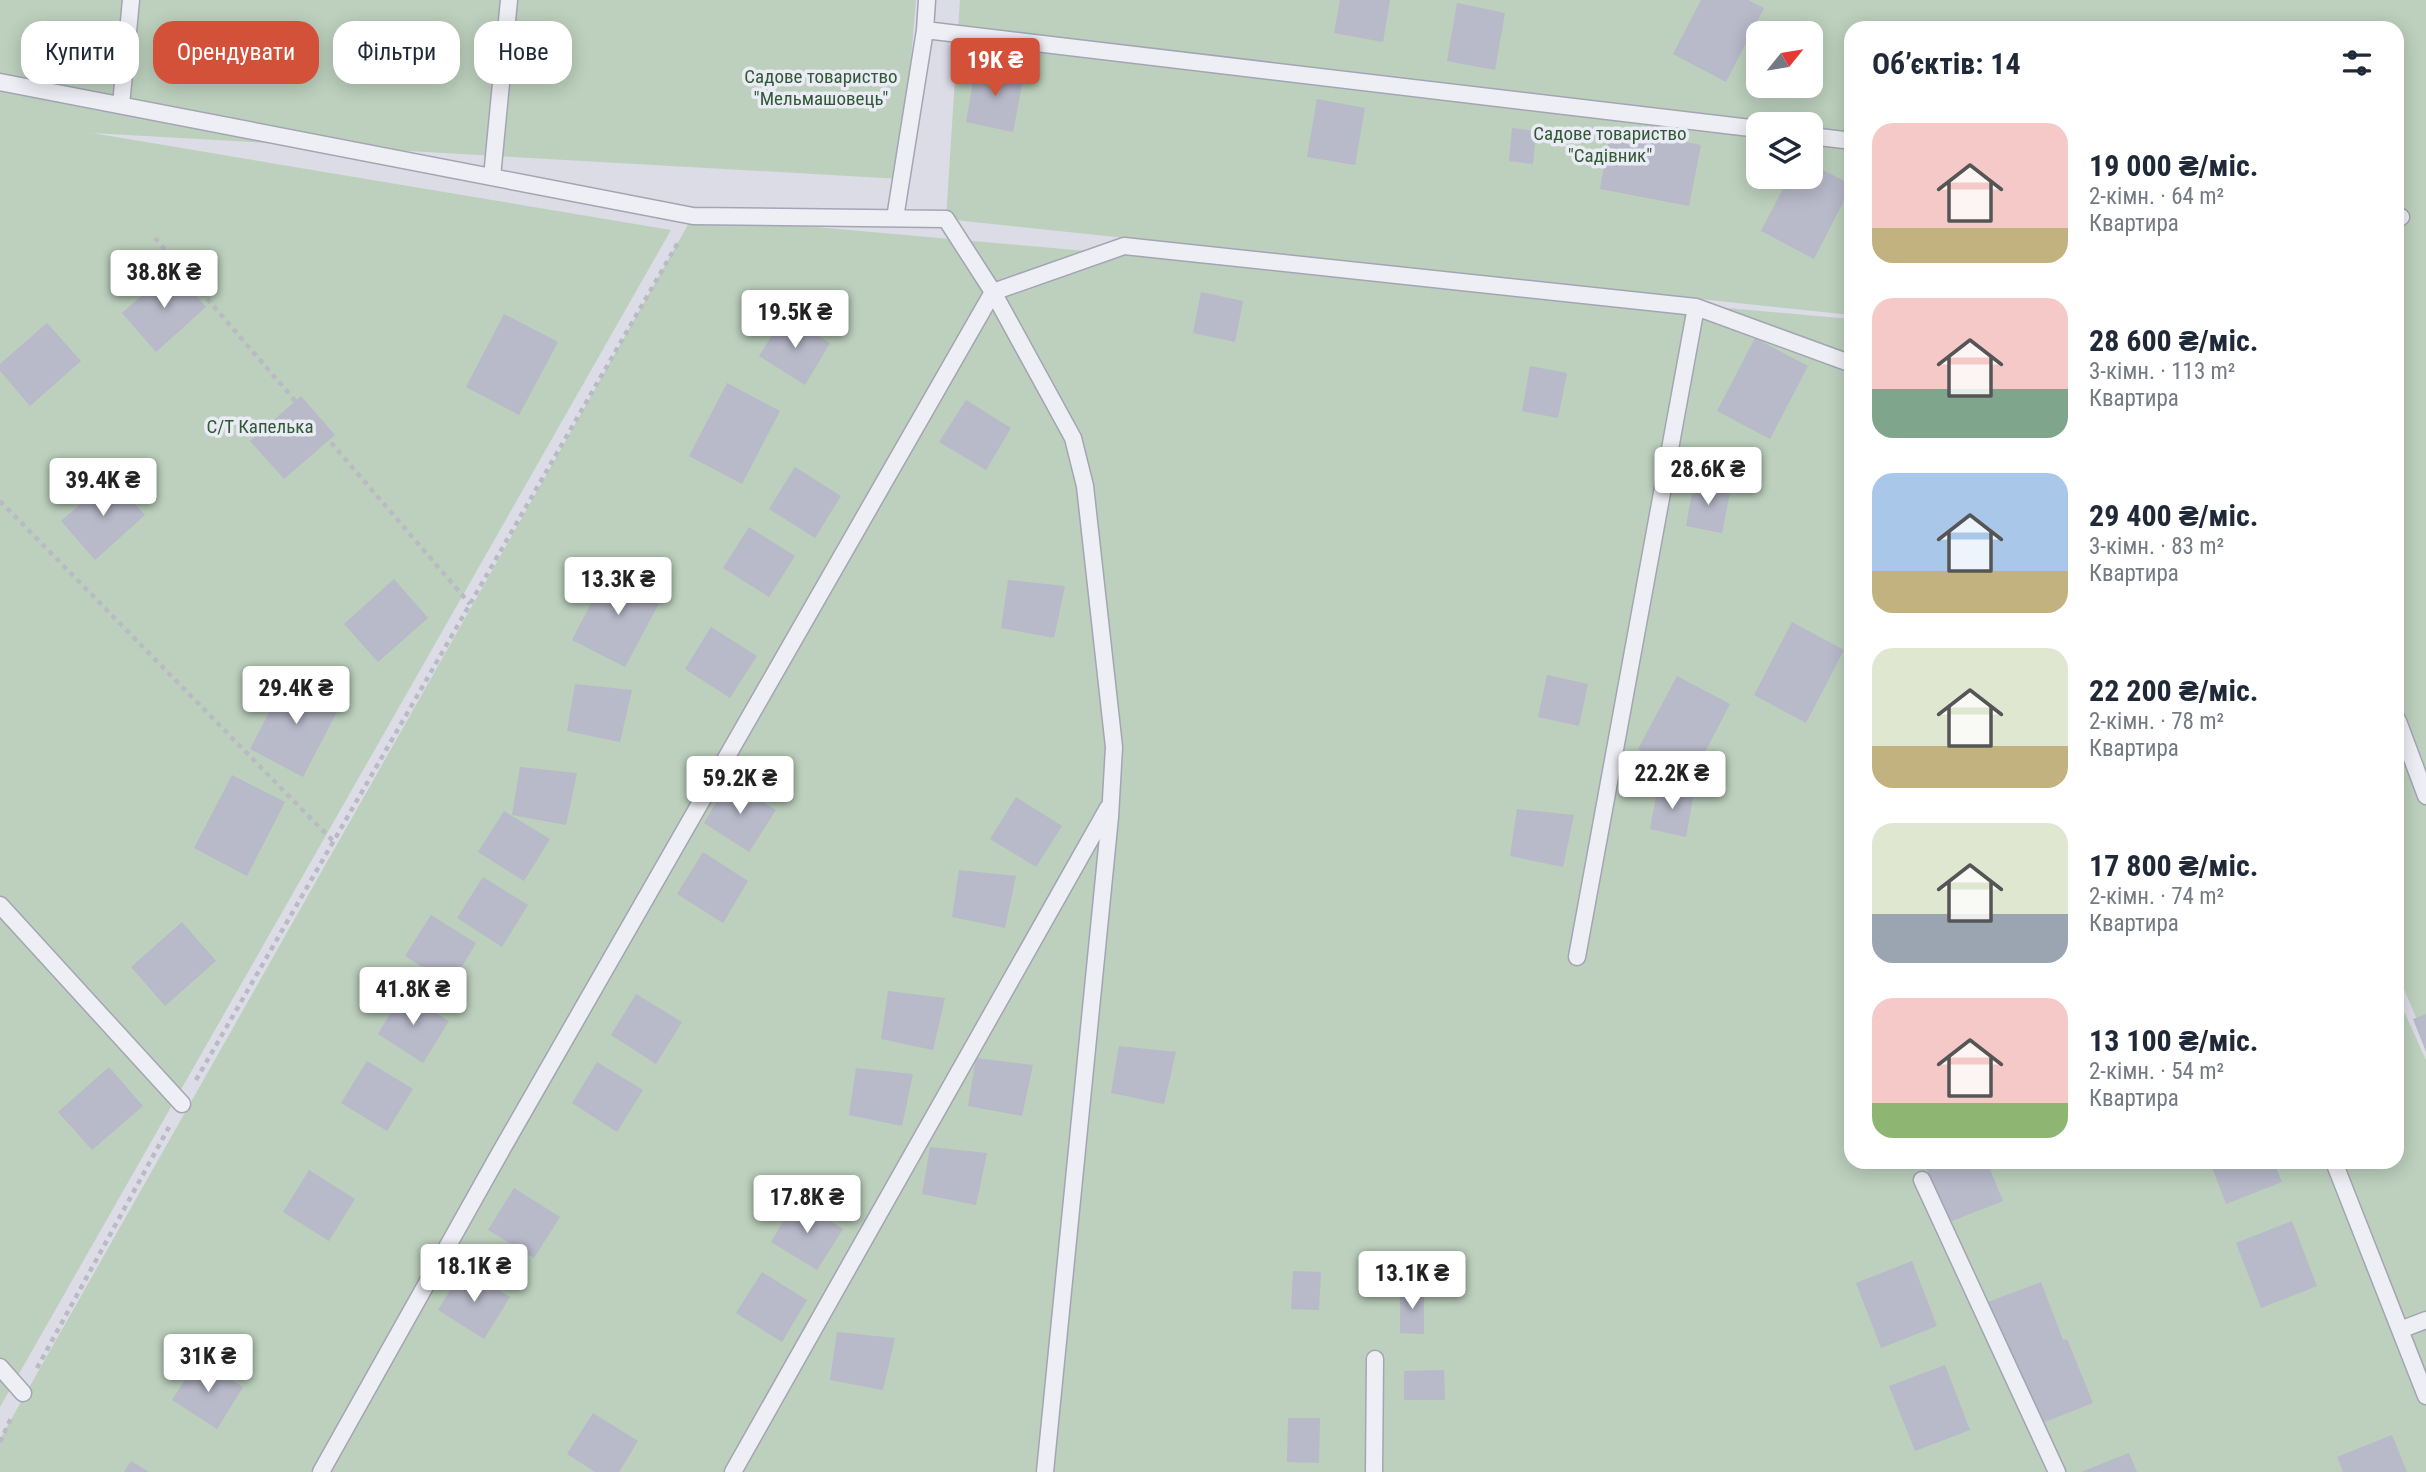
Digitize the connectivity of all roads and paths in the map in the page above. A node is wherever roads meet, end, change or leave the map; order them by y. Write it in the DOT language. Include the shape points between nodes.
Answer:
graph roads {
  1 [pos="131,0"];
  2 [pos="509,0"];
  3 [pos="927,0"];
  4 [pos="925,30"];
  5 [pos="0,82"];
  6 [pos="121,105"];
  7 [pos="1746,128"];
  8 [pos="1823,137"];
  9 [pos="1844,140"];
  10 [pos="492,177"];
  11 [pos="693,216"];
  12 [pos="895,218"];
  13 [pos="155,237"];
  14 [pos="993,292"];
  15 [pos="1696,307"];
  16 [pos="1844,361"];
  17 [pos="0,501"];
  18 [pos="470,604"];
  19 [pos="2404,737"];
  20 [pos="2426,796"];
  21 [pos="1111,802"];
  22 [pos="333,841"];
  23 [pos="0,905"];
  24 [pos="1577,957"];
  25 [pos="182,1104"];
  26 [pos="2337,1169"];
  27 [pos="1922,1180"];
  28 [pos="2426,1320"];
  29 [pos="2400,1330"];
  30 [pos="1375,1359"];
  31 [pos="0,1367"];
  32 [pos="23,1393"];
  33 [pos="2426,1396"];
  34 [pos="0,1442"];
  35 [pos="321,1472"];
  36 [pos="733,1472"];
  37 [pos="1045,1472"];
  38 [pos="1374,1472"];
  39 [pos="2057,1472"];
  1 -- 6 [label="lane"];
  2 -- 10 [label="lane"];
  3 -- 4 [label="lane"];
  4 -- 7 [label="lane"];
  4 -- 12 [label="lane"];
  5 -- 6 [label="lane"];
  6 -- 10 [label="lane"];
  8 -- 9 [label="lane"];
  10 -- 11 [label="lane"];
  11 -- 12 [label="lane"];
  11 -- 18 [label="path"];
  12 -- 14 [label="lane" via="946,219"];
  13 -- 18 [label="path"];
  14 -- 15 [label="lane" via="1124,246"];
  14 -- 21 [label="lane" via="1073,438 1085,486 1114,747"];
  14 -- 35 [label="lane"];
  15 -- 16 [label="lane"];
  15 -- 24 [label="lane"];
  17 -- 22 [label="path"];
  18 -- 22 [label="path"];
  19 -- 20 [label="lane"];
  21 -- 36 [label="lane"];
  21 -- 37 [label="lane"];
  22 -- 25 [label="path"];
  23 -- 25 [label="lane"];
  25 -- 32 [label="path"];
  26 -- 29 [label="lane"];
  27 -- 39 [label="lane"];
  28 -- 29 [label="lane"];
  29 -- 33 [label="lane"];
  30 -- 38 [label="lane"];
  31 -- 32 [label="lane"];
  32 -- 34 [label="path"];
}
